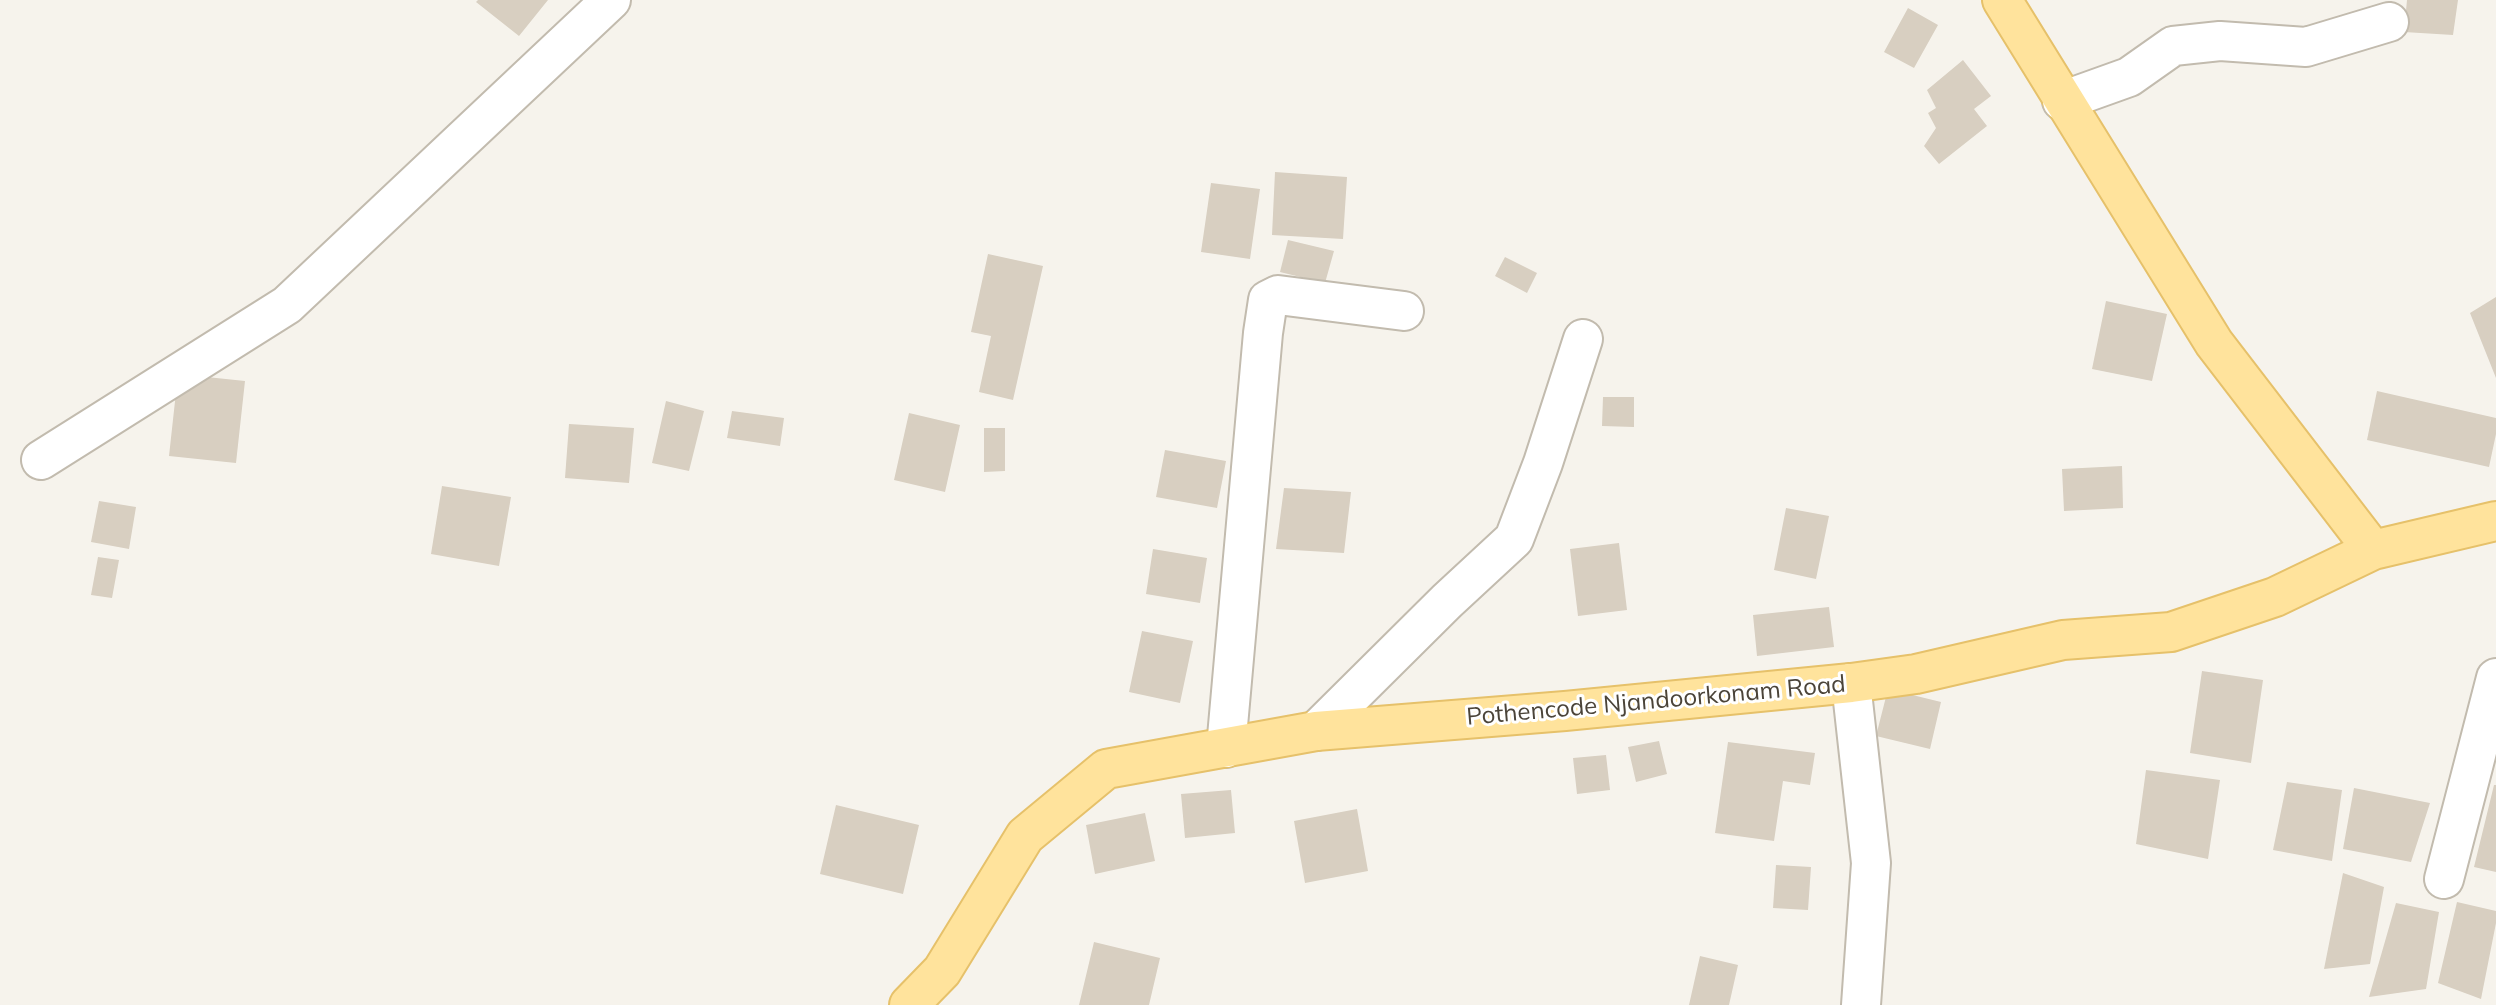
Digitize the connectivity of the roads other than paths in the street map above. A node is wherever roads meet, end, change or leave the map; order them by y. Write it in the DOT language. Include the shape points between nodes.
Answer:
graph roads {
  1 [pos="611,0"];
  2 [pos="2001,0"];
  3 [pos="2389,22"];
  4 [pos="2062,101"];
  5 [pos="1404,312"];
  6 [pos="1583,339"];
  7 [pos="41,460"];
  8 [pos="2496,521"];
  9 [pos="2373,550"];
  10 [pos="2496,678"];
  11 [pos="1851,683"];
  12 [pos="1316,731"];
  13 [pos="1226,748"];
  14 [pos="2444,879"];
  15 [pos="909,1005"];
  16 [pos="1861,1005"];
  1 -- 7 [label="street" via="287,305"];
  2 -- 4 [label="main road"];
  3 -- 4 [label="street" via="2306,47 2220,41 2173,46 2129,77"];
  4 -- 9 [label="main road" via="2214,344"];
  5 -- 13 [label="street" via="1278,295 1268,300"];
  6 -- 12 [label="street" via="1514,538"];
  8 -- 9 [label="main road, Pothencode Njandoorkonam Road"];
  9 -- 11 [label="main road, Pothencode Njandoorkonam Road" via="2275,597 2171,632 2063,640 1916,674"];
  10 -- 14 [label="street"];
  11 -- 12 [label="main road, Pothencode Njandoorkonam Road"];
  11 -- 16 [label="street" via="1871,863"];
  12 -- 13 [label="main road, Pothencode Njandoorkonam Road"];
  13 -- 15 [label="main road, Pothencode Njandoorkonam Road" via="1106,769 1025,836 942,971"];
}
